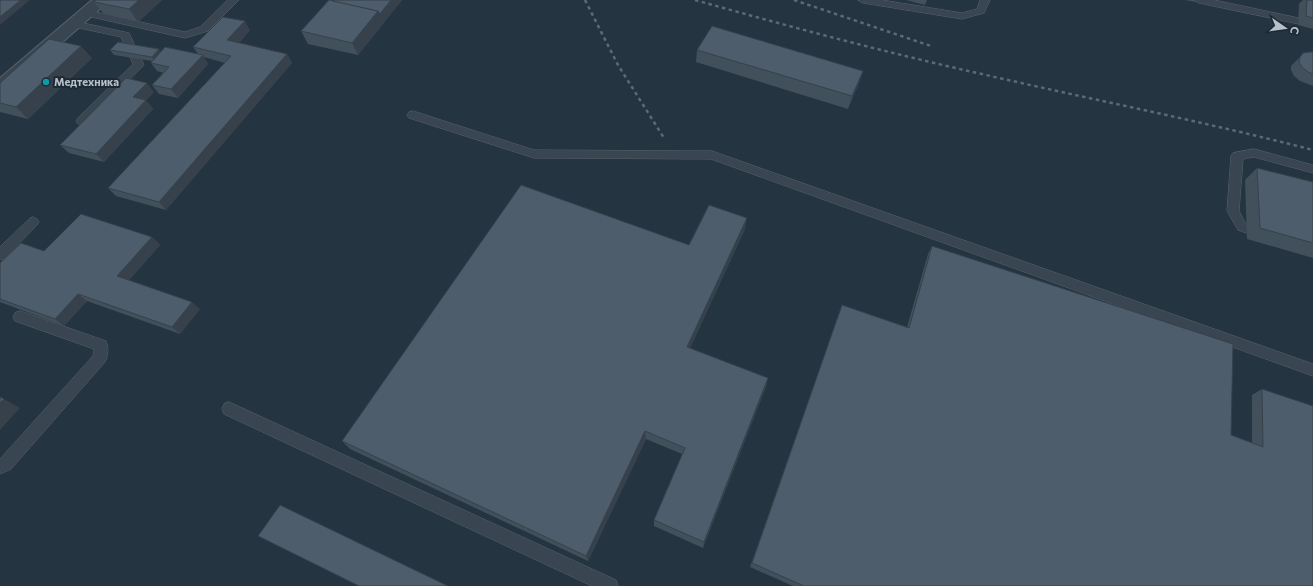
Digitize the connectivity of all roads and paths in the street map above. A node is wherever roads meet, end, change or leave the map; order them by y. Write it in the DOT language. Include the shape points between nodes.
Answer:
graph roads {
  1 [pos="102,0"];
  2 [pos="234,0"];
  3 [pos="863,0"];
  4 [pos="985,0"];
  5 [pos="1199,0"];
  6 [pos="87,12"];
  7 [pos="74,24"];
  8 [pos="1313,24"];
  9 [pos="0,88"];
  10 [pos="413,115"];
  11 [pos="82,121"];
  12 [pos="1313,169"];
  13 [pos="33,222"];
  14 [pos="1278,238"];
  15 [pos="0,255"];
  16 [pos="20,317"];
  17 [pos="1313,370"];
  18 [pos="229,408"];
  19 [pos="0,467"];
  20 [pos="610,586"];
  1 -- 6 [label="street"];
  2 -- 6 [label="lane" via="204,29 185,35"];
  3 -- 4 [label="lane" via="962,16 981,11"];
  5 -- 8 [label="lane"];
  6 -- 7 [label="street"];
  7 -- 9 [label="street"];
  7 -- 11 [label="lane" via="125,36 139,65"];
  10 -- 17 [label="lane" via="534,154 712,155"];
  12 -- 14 [label="lane" via="1254,153 1238,156 1233,211 1242,227"];
  13 -- 15 [label="lane"];
  16 -- 19 [label="lane" via="101,345 100,358 6,464"];
  18 -- 20 [label="lane"];
}
